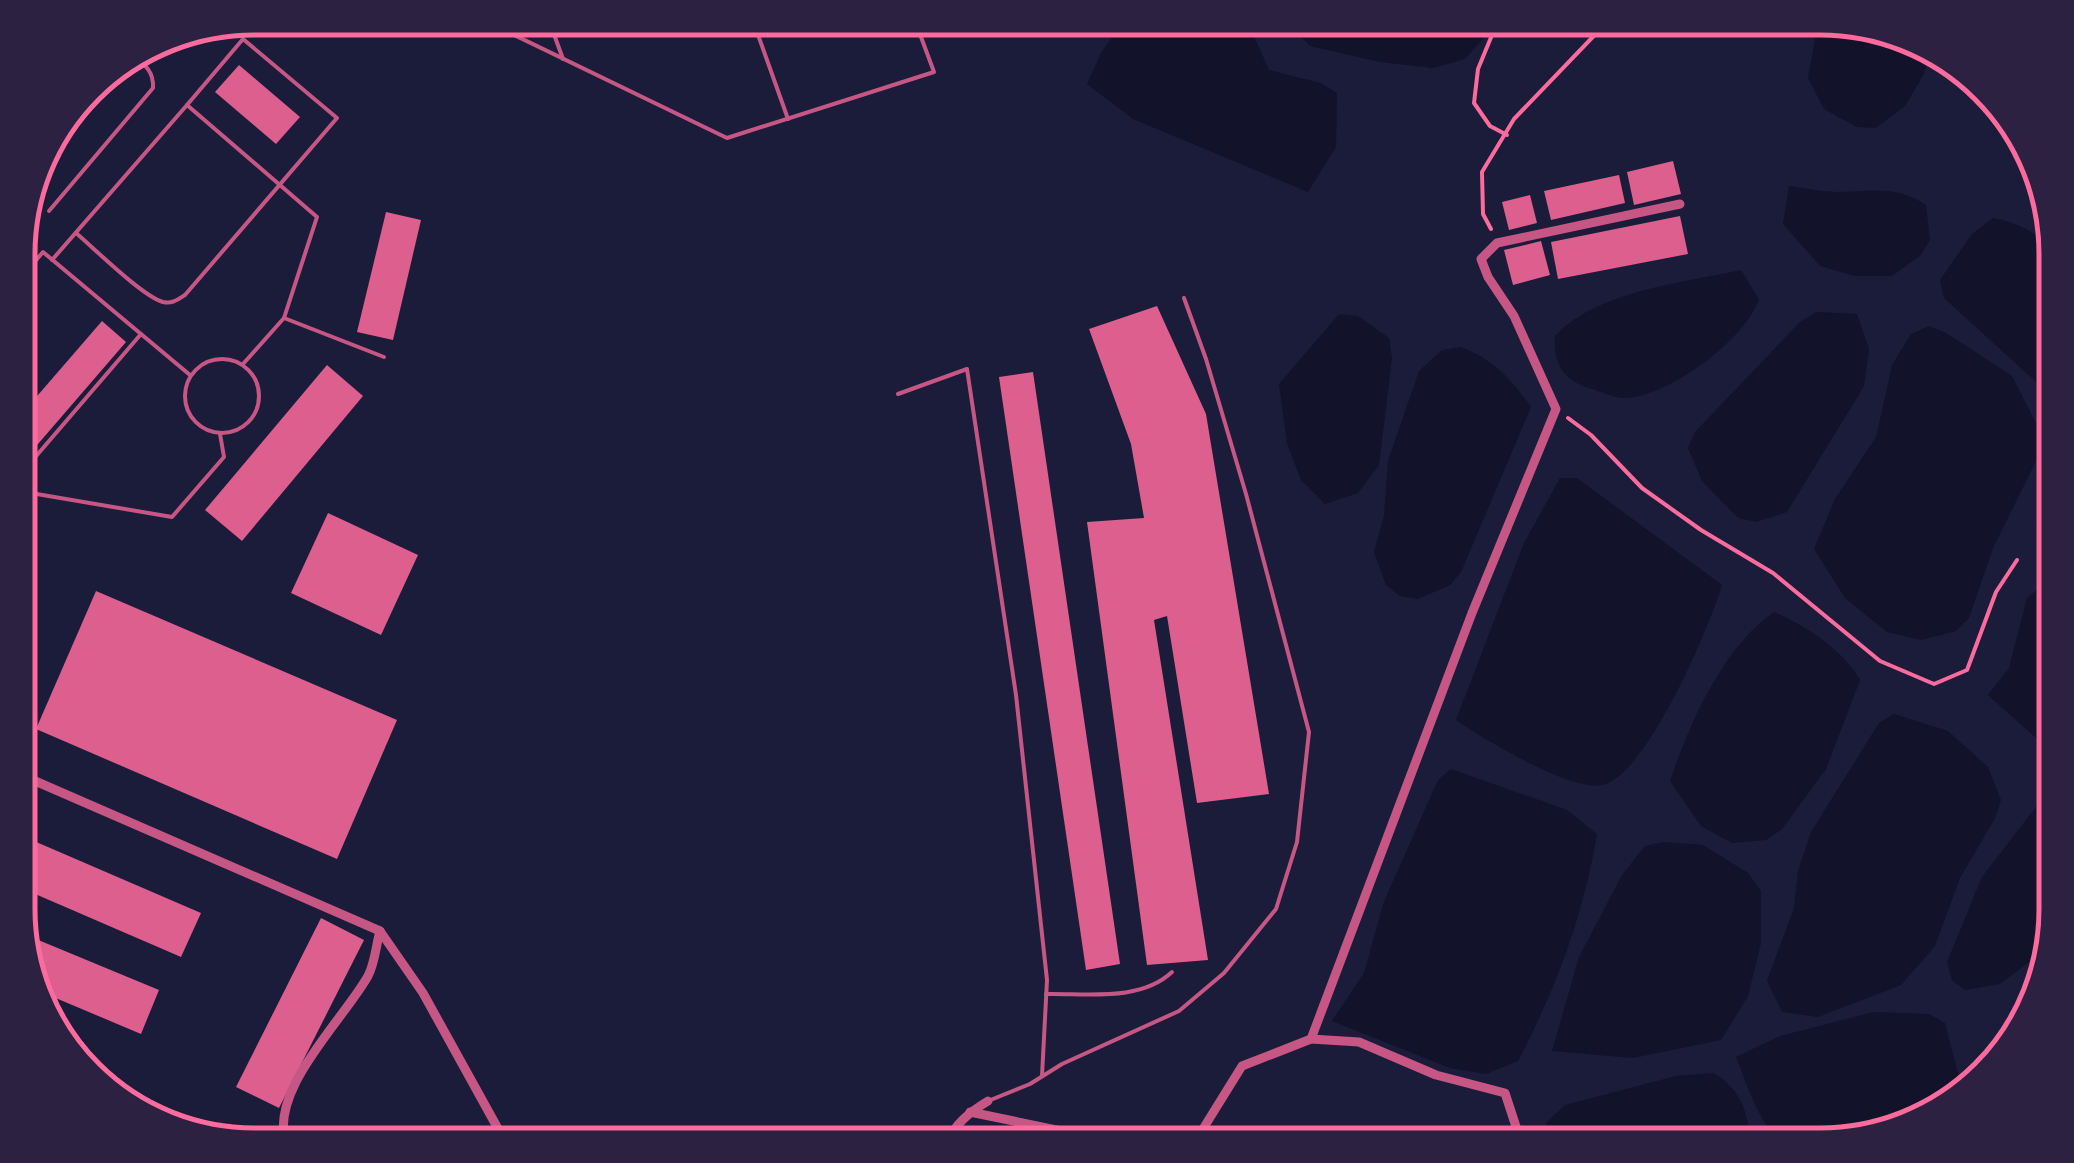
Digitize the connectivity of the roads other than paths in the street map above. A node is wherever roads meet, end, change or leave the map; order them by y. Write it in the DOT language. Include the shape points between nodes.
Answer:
graph roads {
  1 [pos="515,35"];
  2 [pos="555,35"];
  3 [pos="758,35"];
  4 [pos="920,35"];
  5 [pos="564,58"];
  6 [pos="143,64"];
  7 [pos="187,106"];
  8 [pos="788,118"];
  9 [pos="280,186"];
  10 [pos="1680,204"];
  11 [pos="49,211"];
  12 [pos="76,233"];
  13 [pos="52,260"];
  14 [pos="35,261"];
  15 [pos="1184,298"];
  16 [pos="284,318"];
  17 [pos="141,334"];
  18 [pos="384,357"];
  19 [pos="242,364"];
  20 [pos="190,376"];
  21 [pos="898,394"];
  22 [pos="220,434"];
  23 [pos="35,458"];
  24 [pos="35,494"];
  25 [pos="35,781"];
  26 [pos="380,931"];
  27 [pos="1172,972"];
  28 [pos="1046,994"];
  29 [pos="1310,1040"];
  30 [pos="1042,1076"];
  31 [pos="988,1100"];
  32 [pos="970,1112"];
  33 [pos="281,1128"];
  34 [pos="497,1128"];
  35 [pos="955,1128"];
  36 [pos="1047,1128"];
  37 [pos="1204,1128"];
  38 [pos="1516,1128"];
  1 -- 5 [label="lane"];
  2 -- 5 [label="lane"];
  3 -- 8 [label="lane"];
  4 -- 8 [label="lane" via="934,72"];
  5 -- 8 [label="lane" via="727,138"];
  6 -- 11 [label="lane" via="153,88"];
  7 -- 9 [label="lane"];
  7 -- 9 [label="lane" via="243,39 337,118"];
  7 -- 12 [label="lane"];
  9 -- 12 [label="lane" via="168,303"];
  9 -- 16 [label="lane" via="317,217"];
  10 -- 29 [label="street" via="1497,243 1481,259 1556,410"];
  12 -- 13 [label="lane"];
  13 -- 14 [label="lane" via="42,252"];
  13 -- 17 [label="lane"];
  15 -- 30 [label="lane" via="1246,494 1309,732 1297,842 1276,910 1224,973 1179,1011"];
  16 -- 18 [label="lane"];
  16 -- 19 [label="lane"];
  17 -- 20 [label="lane"];
  17 -- 23 [label="lane"];
  19 -- 20 [label="lane" via="224,358 204,362"];
  19 -- 22 [label="lane" via="256,378 260,398 239,430"];
  20 -- 22 [label="lane" via="184,394 188,413 201,428"];
  21 -- 28 [label="lane" via="967,369 1016,695"];
  22 -- 24 [label="lane" via="224,457 172,517"];
  25 -- 26 [label="street"];
  26 -- 33 [label="street" via="370,973 290,1095"];
  26 -- 34 [label="street" via="423,993"];
  27 -- 28 [label="lane" via="1138,992"];
  28 -- 30 [label="lane"];
  29 -- 37 [label="street" via="1242,1066"];
  29 -- 38 [label="street" via="1359,1042 1436,1076 1505,1093"];
  30 -- 31 [label="lane"];
  31 -- 32 [label="street"];
  32 -- 35 [label="street"];
  32 -- 36 [label="street"];
}
